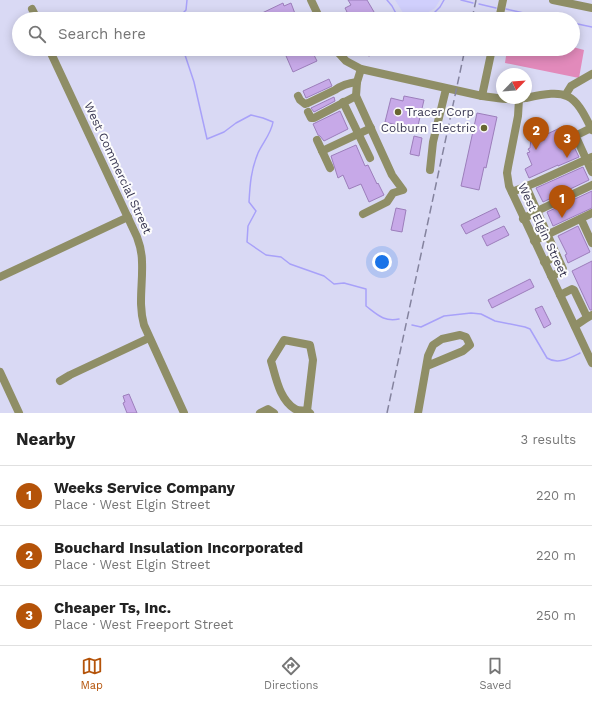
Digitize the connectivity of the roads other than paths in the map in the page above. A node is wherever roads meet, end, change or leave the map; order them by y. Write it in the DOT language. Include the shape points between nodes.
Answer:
graph roads {
  1 [pos="311,0"];
  2 [pos="503,0"];
  3 [pos="553,0"];
  4 [pos="592,8"];
  5 [pos="32,9"];
  6 [pos="33,12"];
  7 [pos="317,12"];
  8 [pos="500,12"];
  9 [pos="53,56"];
  10 [pos="341,56"];
  11 [pos="491,56"];
  12 [pos="361,70"];
  13 [pos="592,74"];
  14 [pos="357,82"];
  15 [pos="446,89"];
  16 [pos="566,94"];
  17 [pos="298,96"];
  18 [pos="356,96"];
  19 [pos="482,96"];
  20 [pos="532,96"];
  21 [pos="496,98"];
  22 [pos="343,102"];
  23 [pos="521,104"];
  24 [pos="308,112"];
  25 [pos="371,128"];
  26 [pos="592,129"];
  27 [pos="358,134"];
  28 [pos="317,140"];
  29 [pos="322,151"];
  30 [pos="370,158"];
  31 [pos="589,158"];
  32 [pos="330,168"];
  33 [pos="430,170"];
  34 [pos="592,172"];
  35 [pos="592,185"];
  36 [pos="526,186"];
  37 [pos="512,192"];
  38 [pos="537,211"];
  39 [pos="363,214"];
  40 [pos="592,214"];
  41 [pos="128,217"];
  42 [pos="524,219"];
  43 [pos="581,219"];
  44 [pos="547,235"];
  45 [pos="534,241"];
  46 [pos="592,243"];
  47 [pos="557,256"];
  48 [pos="544,262"];
  49 [pos="551,276"];
  50 [pos="0,277"];
  51 [pos="560,295"];
  52 [pos="589,316"];
  53 [pos="575,326"];
  54 [pos="149,338"];
  55 [pos="592,362"];
  56 [pos="427,366"];
  57 [pos="0,372"];
  58 [pos="60,381"];
  59 [pos="309,412"];
  60 [pos="19,413"];
  61 [pos="184,413"];
  62 [pos="260,413"];
  63 [pos="274,413"];
  64 [pos="418,413"];
  1 -- 7 [label="street"];
  2 -- 8 [label="street"];
  3 -- 4 [label="street"];
  5 -- 6 [label="street"];
  9 -- 41 [label="street, West Commercial Street"];
  10 -- 12 [label="street"];
  11 -- 19 [label="street"];
  12 -- 14 [label="street"];
  12 -- 15 [label="street"];
  13 -- 16 [label="street" via="571,86"];
  14 -- 17 [label="street" via="305,104"];
  14 -- 18 [label="street"];
  15 -- 19 [label="street"];
  15 -- 33 [label="street" via="433,142"];
  16 -- 20 [label="street" via="554,92"];
  16 -- 26 [label="street" via="581,108"];
  18 -- 22 [label="street"];
  18 -- 25 [label="street"];
  19 -- 21 [label="street"];
  22 -- 24 [label="street" via="314,118 311,118"];
  22 -- 27 [label="street"];
  23 -- 37 [label="street, West Elgin Street" via="507,173"];
  25 -- 27 [label="street"];
  25 -- 39 [label="street" via="392,175 403,190 392,193 387,202"];
  26 -- 31 [label="street" via="576,137"];
  27 -- 29 [label="street"];
  27 -- 30 [label="street"];
  28 -- 29 [label="street"];
  29 -- 32 [label="street"];
  31 -- 34 [label="street"];
  31 -- 36 [label="street"];
  35 -- 38 [label="street"];
  36 -- 37 [label="street"];
  36 -- 38 [label="street"];
  37 -- 42 [label="street, West Elgin Street"];
  38 -- 42 [label="street"];
  38 -- 44 [label="street"];
  40 -- 43 [label="street"];
  41 -- 50 [label="street"];
  41 -- 54 [label="street, West Commercial Street" via="141,249 140,313"];
  42 -- 45 [label="street, West Elgin Street"];
  43 -- 44 [label="street"];
  43 -- 46 [label="street"];
  44 -- 45 [label="street"];
  44 -- 47 [label="street"];
  45 -- 48 [label="street, West Elgin Street"];
  47 -- 48 [label="street"];
  47 -- 49 [label="street" via="563,271"];
  48 -- 49 [label="street, West Elgin Street"];
  49 -- 51 [label="street, West Elgin Street"];
  51 -- 52 [label="street" via="574,290"];
  51 -- 53 [label="street, West Elgin Street"];
  52 -- 53 [label="street"];
  53 -- 55 [label="street, West Elgin Street"];
  54 -- 58 [label="street"];
  54 -- 61 [label="street, West Commercial Street"];
  56 -- 56 [label="street" via="433,345 442,339 460,335 466,337 470,345 464,351"];
  56 -- 64 [label="street"];
  57 -- 60 [label="street"];
  59 -- 59 [label="street" via="313,360 310,345 284,340 272,361 279,388 296,410"];
  62 -- 63 [label="street" via="268,409"];
}
